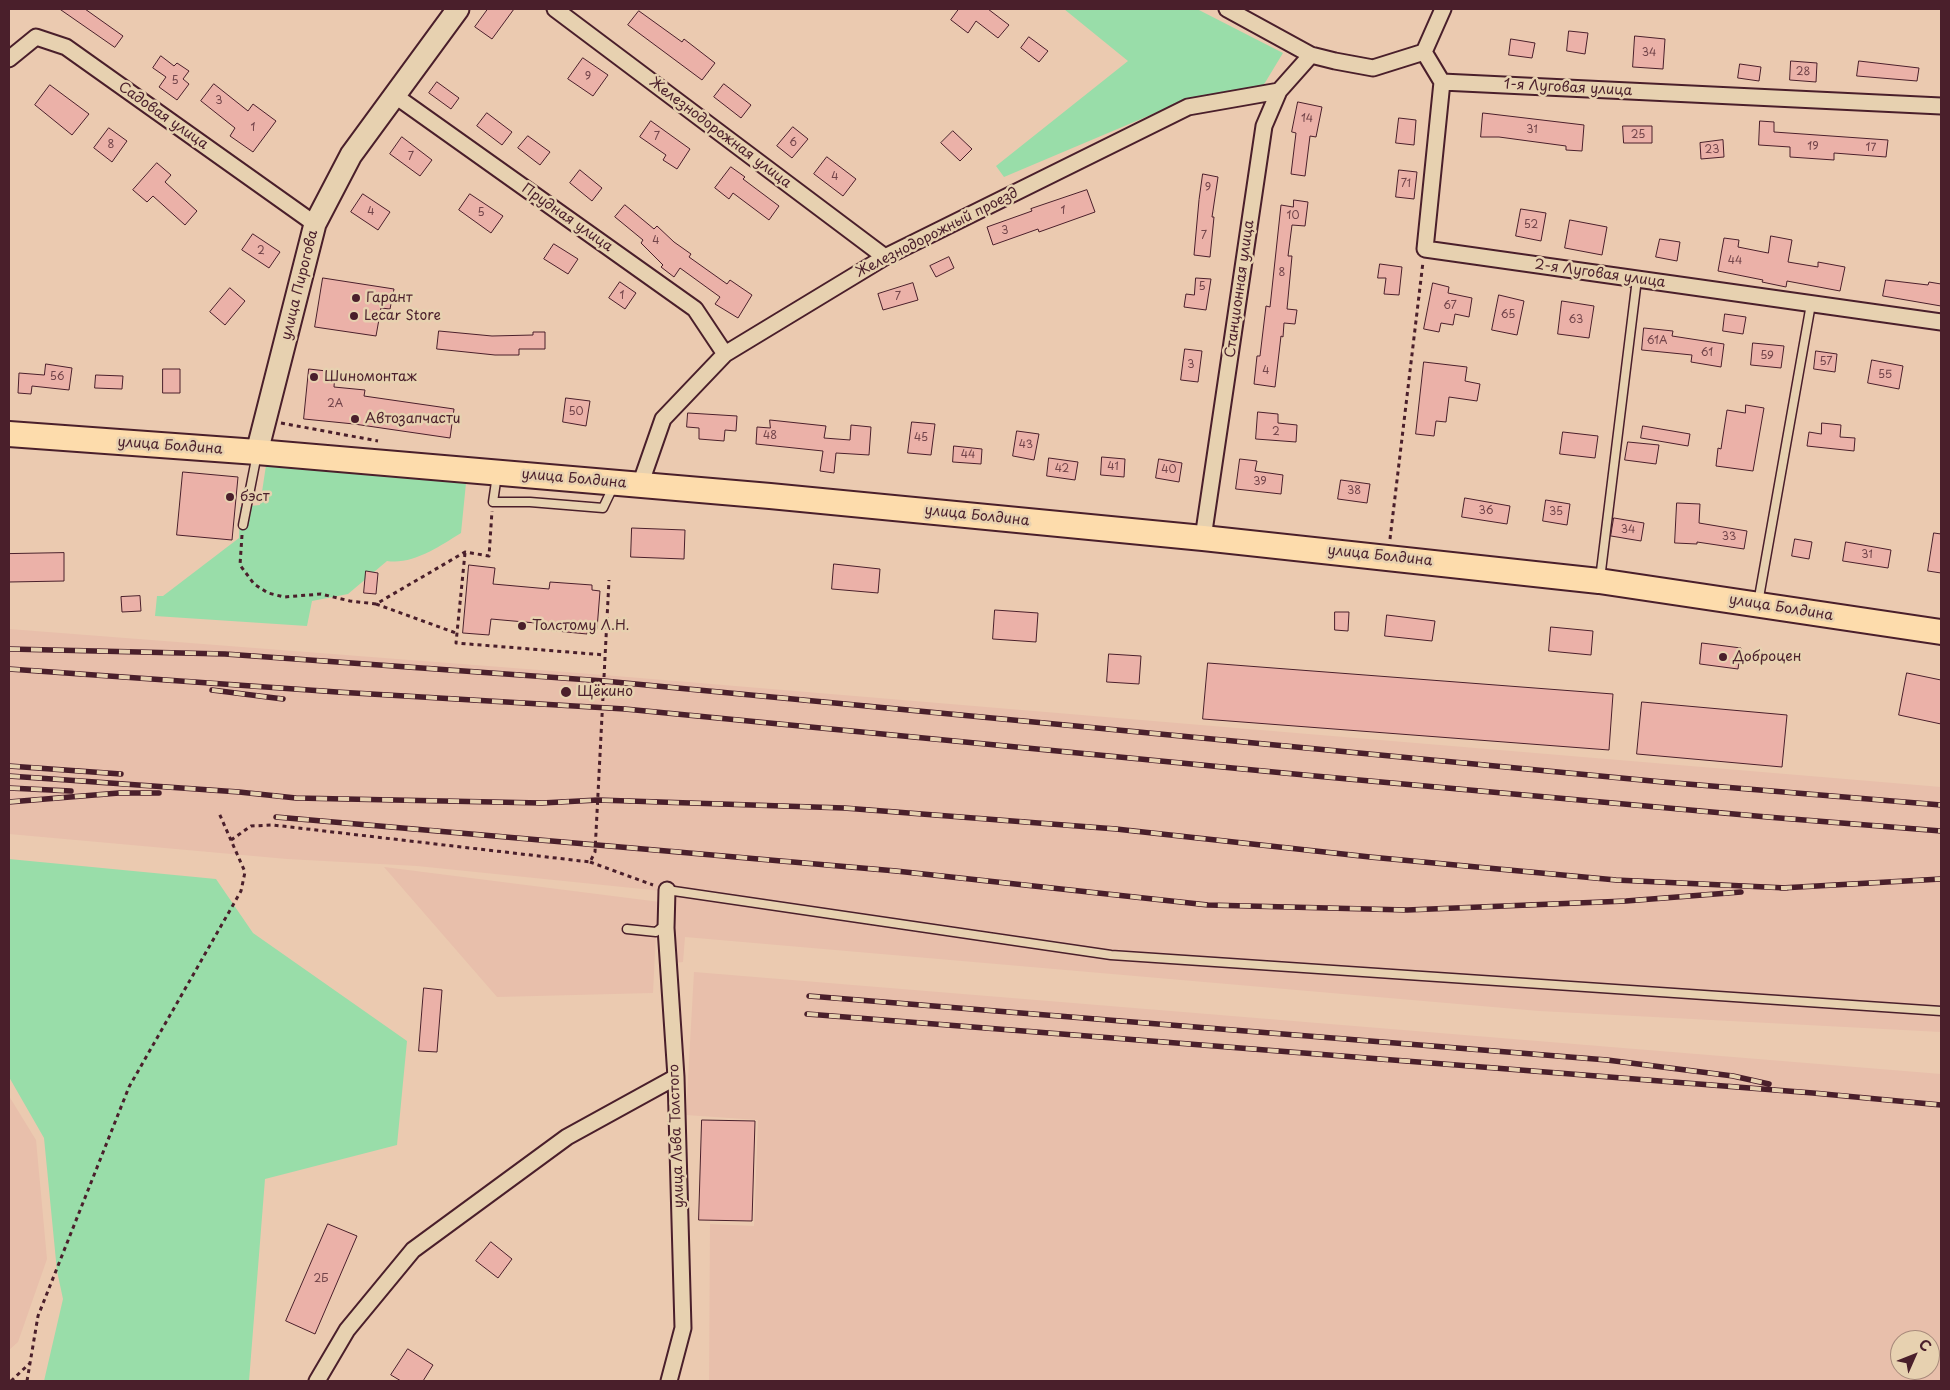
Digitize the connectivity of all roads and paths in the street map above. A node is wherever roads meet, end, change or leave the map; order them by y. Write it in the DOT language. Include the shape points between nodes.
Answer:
graph roads {
  1 [pos="458,9"];
  2 [pos="555,9"];
  3 [pos="1227,9"];
  4 [pos="1443,9"];
  5 [pos="1424,52"];
  6 [pos="1311,55"];
  7 [pos="9,59"];
  8 [pos="1442,82"];
  9 [pos="1279,91"];
  10 [pos="394,95"];
  11 [pos="1941,106"];
  12 [pos="315,224"];
  13 [pos="1425,249"];
  14 [pos="885,257"];
  15 [pos="1637,279"];
  16 [pos="1811,304"];
  17 [pos="1941,322"];
  18 [pos="725,354"];
  19 [pos="278,422"];
  20 [pos="9,434"];
  21 [pos="380,441"];
  22 [pos="257,452"];
  23 [pos="497,473"];
  24 [pos="615,483"];
  25 [pos="640,485"];
  26 [pos="493,502"];
  27 [pos="243,525"];
  28 [pos="1203,538"];
  29 [pos="465,552"];
  30 [pos="1388,557"];
  31 [pos="609,580"];
  32 [pos="1599,581"];
  33 [pos="376,604"];
  34 [pos="1758,605"];
  35 [pos="1941,632"];
  36 [pos="456,633"];
  37 [pos="606,655"];
  38 [pos="219,813"];
  39 [pos="230,840"];
  40 [pos="590,862"];
  41 [pos="667,890"];
  42 [pos="666,928"];
  43 [pos="628,929"];
  44 [pos="1941,1011"];
  45 [pos="676,1076"];
  46 [pos="30,1363"];
  47 [pos="11,1381"];
  48 [pos="27,1381"];
  49 [pos="317,1381"];
  50 [pos="669,1381"];
  1 -- 10 [label="street, улица Пирогова"];
  2 -- 14 [label="street, Железнодорожная улица"];
  3 -- 6 [label="street"];
  4 -- 5 [label="street"];
  5 -- 6 [label="street" via="1373,68"];
  5 -- 8 [label="street"];
  6 -- 9 [label="street, Станционная улица"];
  7 -- 12 [label="street, Садовая улица" via="36,37 66,47"];
  8 -- 11 [label="street, 1-я Луговая улица"];
  8 -- 13 [label="street"];
  9 -- 14 [label="street, Железнодорожный проезд" via="1188,106"];
  9 -- 28 [label="street, Станционная улица" via="1264,126"];
  10 -- 12 [label="street, улица Пирогова" via="351,155"];
  10 -- 18 [label="street, Прудная улица" via="695,309"];
  12 -- 22 [label="street, улица Пирогова"];
  13 -- 15 [label="street, 2-я Луговая улица"];
  13 -- 30 [label="path"];
  14 -- 18 [label="street, Железнодорожный проезд"];
  15 -- 16 [label="street, 2-я Луговая улица"];
  15 -- 32 [label="lane"];
  16 -- 17 [label="street, 2-я Луговая улица"];
  16 -- 34 [label="lane"];
  18 -- 25 [label="street, Железнодорожный проезд" via="662,419"];
  19 -- 21 [label="path"];
  20 -- 22 [label="main road, улица Болдина"];
  22 -- 23 [label="main road, улица Болдина"];
  22 -- 27 [label="lane"];
  23 -- 24 [label="main road, улица Болдина"];
  23 -- 26 [label="lane"];
  24 -- 25 [label="main road, улица Болдина"];
  24 -- 26 [label="lane" via="603,508"];
  25 -- 28 [label="main road, улица Болдина"];
  26 -- 29 [label="path" via="489,556"];
  27 -- 33 [label="path" via="240,565 254,584 268,593 284,598 321,594"];
  28 -- 30 [label="main road, улица Болдина"];
  29 -- 33 [label="path"];
  29 -- 36 [label="path"];
  30 -- 32 [label="main road, улица Болдина"];
  31 -- 37 [label="path"];
  32 -- 34 [label="main road, улица Болдина"];
  33 -- 36 [label="path"];
  34 -- 35 [label="main road, улица Болдина"];
  36 -- 37 [label="path" via="456,642"];
  37 -- 40 [label="path" via="595,852"];
  38 -- 39 [label="path"];
  39 -- 40 [label="path" via="251,826 273,825"];
  39 -- 46 [label="path" via="245,872 241,891 129,1087 38,1316"];
  40 -- 41 [label="path"];
  41 -- 42 [label="street, улица Льва Толстого"];
  41 -- 44 [label="lane" via="1111,955"];
  42 -- 43 [label="lane" via="656,932"];
  42 -- 45 [label="street, улица Льва Толстого"];
  45 -- 49 [label="street" via="567,1137 413,1250 347,1330"];
  45 -- 50 [label="street, улица Льва Толстого" via="682,1328"];
  46 -- 47 [label="path"];
  46 -- 48 [label="path"];
}
